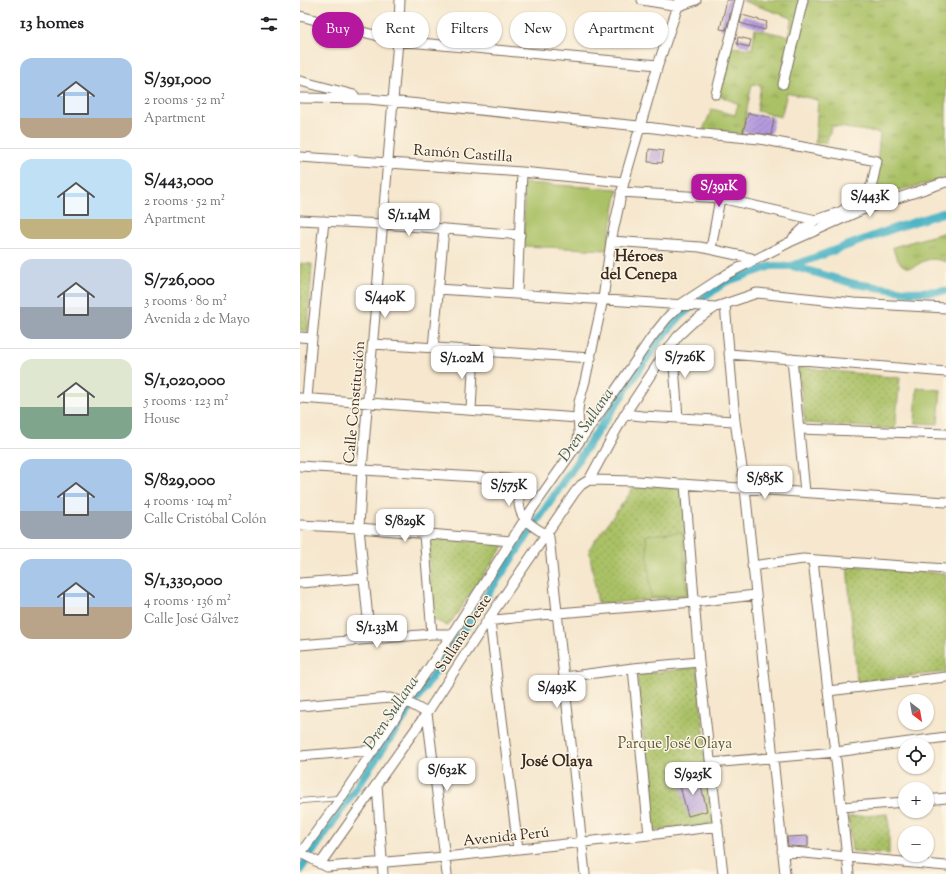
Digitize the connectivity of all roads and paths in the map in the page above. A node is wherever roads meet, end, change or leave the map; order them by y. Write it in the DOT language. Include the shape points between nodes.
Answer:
graph roads {
  1 [pos="400,0"];
  2 [pos="642,0"];
  3 [pos="696,0"];
  4 [pos="740,0"];
  5 [pos="803,0"];
  6 [pos="679,3"];
  7 [pos="399,12"];
  8 [pos="300,16"];
  9 [pos="372,34"];
  10 [pos="429,44"];
  11 [pos="397,48"];
  12 [pos="658,65"];
  13 [pos="300,81"];
  14 [pos="782,84"];
  15 [pos="716,94"];
  16 [pos="300,98"];
  17 [pos="369,99"];
  18 [pos="393,102"];
  19 [pos="639,126"];
  20 [pos="300,157"];
  21 [pos="388,162"];
  22 [pos="522,172"];
  23 [pos="624,182"];
  24 [pos="946,182"];
  25 [pos="621,192"];
  26 [pos="720,198"];
  27 [pos="300,220"];
  28 [pos="816,220"];
  29 [pos="324,221"];
  30 [pos="383,224"];
  31 [pos="444,229"];
  32 [pos="520,235"];
  33 [pos="611,242"];
  34 [pos="790,242"];
  35 [pos="711,249"];
  36 [pos="753,260"];
  37 [pos="438,289"];
  38 [pos="516,294"];
  39 [pos="603,299"];
  40 [pos="684,304"];
  41 [pos="717,306"];
  42 [pos="946,308"];
  43 [pos="300,337"];
  44 [pos="312,338"];
  45 [pos="372,344"];
  46 [pos="670,346"];
  47 [pos="433,348"];
  48 [pos="474,351"];
  49 [pos="729,354"];
  50 [pos="591,358"];
  51 [pos="792,359"];
  52 [pos="946,372"];
  53 [pos="304,398"];
  54 [pos="368,402"];
  55 [pos="471,410"];
  56 [pos="625,414"];
  57 [pos="578,418"];
  58 [pos="678,418"];
  59 [pos="735,420"];
  60 [pos="799,429"];
  61 [pos="946,434"];
  62 [pos="576,447"];
  63 [pos="300,466"];
  64 [pos="362,469"];
  65 [pos="589,480"];
  66 [pos="685,484"];
  67 [pos="745,488"];
  68 [pos="805,492"];
  69 [pos="946,502"];
  70 [pos="527,520"];
  71 [pos="300,525"];
  72 [pos="359,528"];
  73 [pos="544,533"];
  74 [pos="424,534"];
  75 [pos="511,541"];
  76 [pos="813,560"];
  77 [pos="752,566"];
  78 [pos="946,569"];
  79 [pos="364,578"];
  80 [pos="300,583"];
  81 [pos="755,595"];
  82 [pos="694,602"];
  83 [pos="558,613"];
  84 [pos="489,621"];
  85 [pos="432,634"];
  86 [pos="452,634"];
  87 [pos="370,639"];
  88 [pos="300,645"];
  89 [pos="699,662"];
  90 [pos="633,668"];
  91 [pos="565,677"];
  92 [pos="946,677"];
  93 [pos="828,691"];
  94 [pos="407,702"];
  95 [pos="300,706"];
  96 [pos="424,711"];
  97 [pos="946,737"];
  98 [pos="374,750"];
  99 [pos="836,752"];
  100 [pos="300,756"];
  101 [pos="773,758"];
  102 [pos="711,763"];
  103 [pos="377,784"];
  104 [pos="341,798"];
  105 [pos="946,798"];
  106 [pos="934,799"];
  107 [pos="300,802"];
  108 [pos="898,803"];
  109 [pos="842,807"];
  110 [pos="718,826"];
  111 [pos="649,836"];
  112 [pos="581,842"];
  113 [pos="518,849"];
  114 [pos="782,851"];
  115 [pos="301,853"];
  116 [pos="847,856"];
  117 [pos="445,857"];
  118 [pos="317,862"];
  119 [pos="383,862"];
  120 [pos="946,866"];
  121 [pos="383,874"];
  122 [pos="447,874"];
  123 [pos="585,874"];
  124 [pos="723,874"];
  125 [pos="785,874"];
  126 [pos="849,874"];
  1 -- 7 [label="street, Calle Constitución"];
  2 -- 6 [label="street"];
  3 -- 6 [label="street"];
  4 -- 15 [label="street"];
  5 -- 14 [label="street"];
  6 -- 12 [label="street"];
  8 -- 9 [label="street"];
  10 -- 12 [label="street"];
  11 -- 18 [label="street, Calle Constitución"];
  12 -- 19 [label="street"];
  13 -- 17 [label="street"];
  16 -- 17 [label="street"];
  17 -- 18 [label="street"];
  18 -- 19 [label="street"];
  18 -- 21 [label="street, Calle Constitución"];
  19 -- 23 [label="street"];
  19 -- 28 [label="street" via="760,139 877,161 867,194 840,212"];
  20 -- 21 [label="street, Ramón Castilla"];
  21 -- 22 [label="street, Ramón Castilla"];
  21 -- 30 [label="street, Calle Constitución"];
  22 -- 23 [label="street, Ramón Castilla"];
  22 -- 32 [label="street"];
  23 -- 25 [label="street"];
  24 -- 34 [label="street" via="862,210"];
  25 -- 26 [label="street"];
  25 -- 33 [label="street"];
  26 -- 28 [label="street"];
  26 -- 35 [label="street"];
  27 -- 29 [label="street"];
  28 -- 34 [label="street"];
  29 -- 30 [label="street"];
  29 -- 44 [label="street"];
  30 -- 31 [label="street"];
  30 -- 45 [label="street, Calle Constitución"];
  31 -- 32 [label="street"];
  31 -- 37 [label="street"];
  32 -- 38 [label="street"];
  33 -- 35 [label="street"];
  33 -- 39 [label="street"];
  34 -- 36 [label="street"];
  35 -- 36 [label="street"];
  36 -- 40 [label="street" via="727,274"];
  37 -- 38 [label="street"];
  37 -- 47 [label="street"];
  38 -- 39 [label="street"];
  39 -- 40 [label="street"];
  39 -- 50 [label="street"];
  40 -- 41 [label="street"];
  40 -- 62 [label="street" via="667,318 651,338"];
  41 -- 42 [label="street" via="757,293 854,303"];
  41 -- 46 [label="street, Sullana Oeste" via="693,322"];
  41 -- 49 [label="street"];
  43 -- 44 [label="street"];
  44 -- 53 [label="street"];
  45 -- 47 [label="street"];
  45 -- 54 [label="street, Calle Constitución"];
  46 -- 56 [label="street, Sullana Oeste"];
  46 -- 58 [label="street" via="673,353"];
  47 -- 48 [label="street"];
  48 -- 50 [label="street"];
  48 -- 55 [label="street"];
  49 -- 51 [label="street"];
  49 -- 59 [label="street"];
  50 -- 57 [label="street" via="579,402"];
  51 -- 52 [label="street"];
  51 -- 60 [label="street"];
  53 -- 54 [label="street"];
  54 -- 55 [label="street"];
  54 -- 64 [label="street, Calle Constitución"];
  55 -- 57 [label="street"];
  56 -- 58 [label="street"];
  56 -- 65 [label="street, Sullana Oeste"];
  57 -- 62 [label="street" via="579,434"];
  58 -- 59 [label="street"];
  59 -- 67 [label="street"];
  60 -- 61 [label="street"];
  60 -- 68 [label="street"];
  62 -- 70 [label="street"];
  63 -- 64 [label="street"];
  64 -- 70 [label="street" via="508,479 518,486 520,509"];
  64 -- 72 [label="street, Calle Constitución"];
  65 -- 66 [label="street"];
  65 -- 73 [label="street, Sullana Oeste" via="575,492"];
  66 -- 67 [label="street"];
  66 -- 82 [label="street"];
  67 -- 68 [label="street"];
  67 -- 77 [label="street"];
  68 -- 69 [label="street"];
  70 -- 73 [label="street"];
  70 -- 75 [label="street"];
  71 -- 72 [label="street"];
  72 -- 74 [label="street"];
  72 -- 79 [label="street, Calle Constitución"];
  73 -- 83 [label="street" via="549,537"];
  73 -- 84 [label="street, Sullana Oeste"];
  74 -- 75 [label="street"];
  74 -- 85 [label="street"];
  75 -- 86 [label="street"];
  76 -- 77 [label="street"];
  76 -- 78 [label="street"];
  76 -- 93 [label="street"];
  77 -- 81 [label="street"];
  79 -- 80 [label="street"];
  79 -- 87 [label="street, Calle Constitución"];
  81 -- 82 [label="street"];
  81 -- 101 [label="street"];
  82 -- 83 [label="street"];
  82 -- 89 [label="street"];
  83 -- 84 [label="street"];
  83 -- 91 [label="street"];
  84 -- 96 [label="street, Sullana Oeste"];
  84 -- 113 [label="street"];
  85 -- 86 [label="street"];
  85 -- 87 [label="street"];
  86 -- 94 [label="street"];
  87 -- 88 [label="street"];
  89 -- 90 [label="street"];
  89 -- 102 [label="street"];
  90 -- 91 [label="street"];
  90 -- 111 [label="street"];
  91 -- 112 [label="street"];
  92 -- 93 [label="street"];
  93 -- 99 [label="street"];
  94 -- 95 [label="street" via="390,698"];
  94 -- 96 [label="street"];
  94 -- 98 [label="street"];
  96 -- 103 [label="street, Sullana Oeste"];
  96 -- 117 [label="street"];
  97 -- 99 [label="street"];
  98 -- 100 [label="street"];
  98 -- 104 [label="street"];
  99 -- 101 [label="street"];
  99 -- 109 [label="street"];
  101 -- 102 [label="street"];
  101 -- 114 [label="street"];
  102 -- 110 [label="street"];
  103 -- 118 [label="street, Sullana Oeste"];
  103 -- 119 [label="street"];
  104 -- 107 [label="lane"];
  104 -- 115 [label="street"];
  105 -- 106 [label="street"];
  108 -- 109 [label="street"];
  109 -- 116 [label="street"];
  110 -- 111 [label="street, Avenida Perú"];
  110 -- 124 [label="street"];
  111 -- 112 [label="street, Avenida Perú"];
  112 -- 113 [label="street, Avenida Perú"];
  112 -- 123 [label="street"];
  113 -- 117 [label="street, Avenida Perú"];
  114 -- 116 [label="street"];
  114 -- 125 [label="street"];
  115 -- 118 [label="street, Avenida Perú"];
  116 -- 120 [label="street"];
  116 -- 126 [label="street"];
  117 -- 119 [label="street, Avenida Perú"];
  117 -- 122 [label="street"];
  118 -- 119 [label="street, Avenida Perú" via="327,867"];
  119 -- 121 [label="street"];
}
